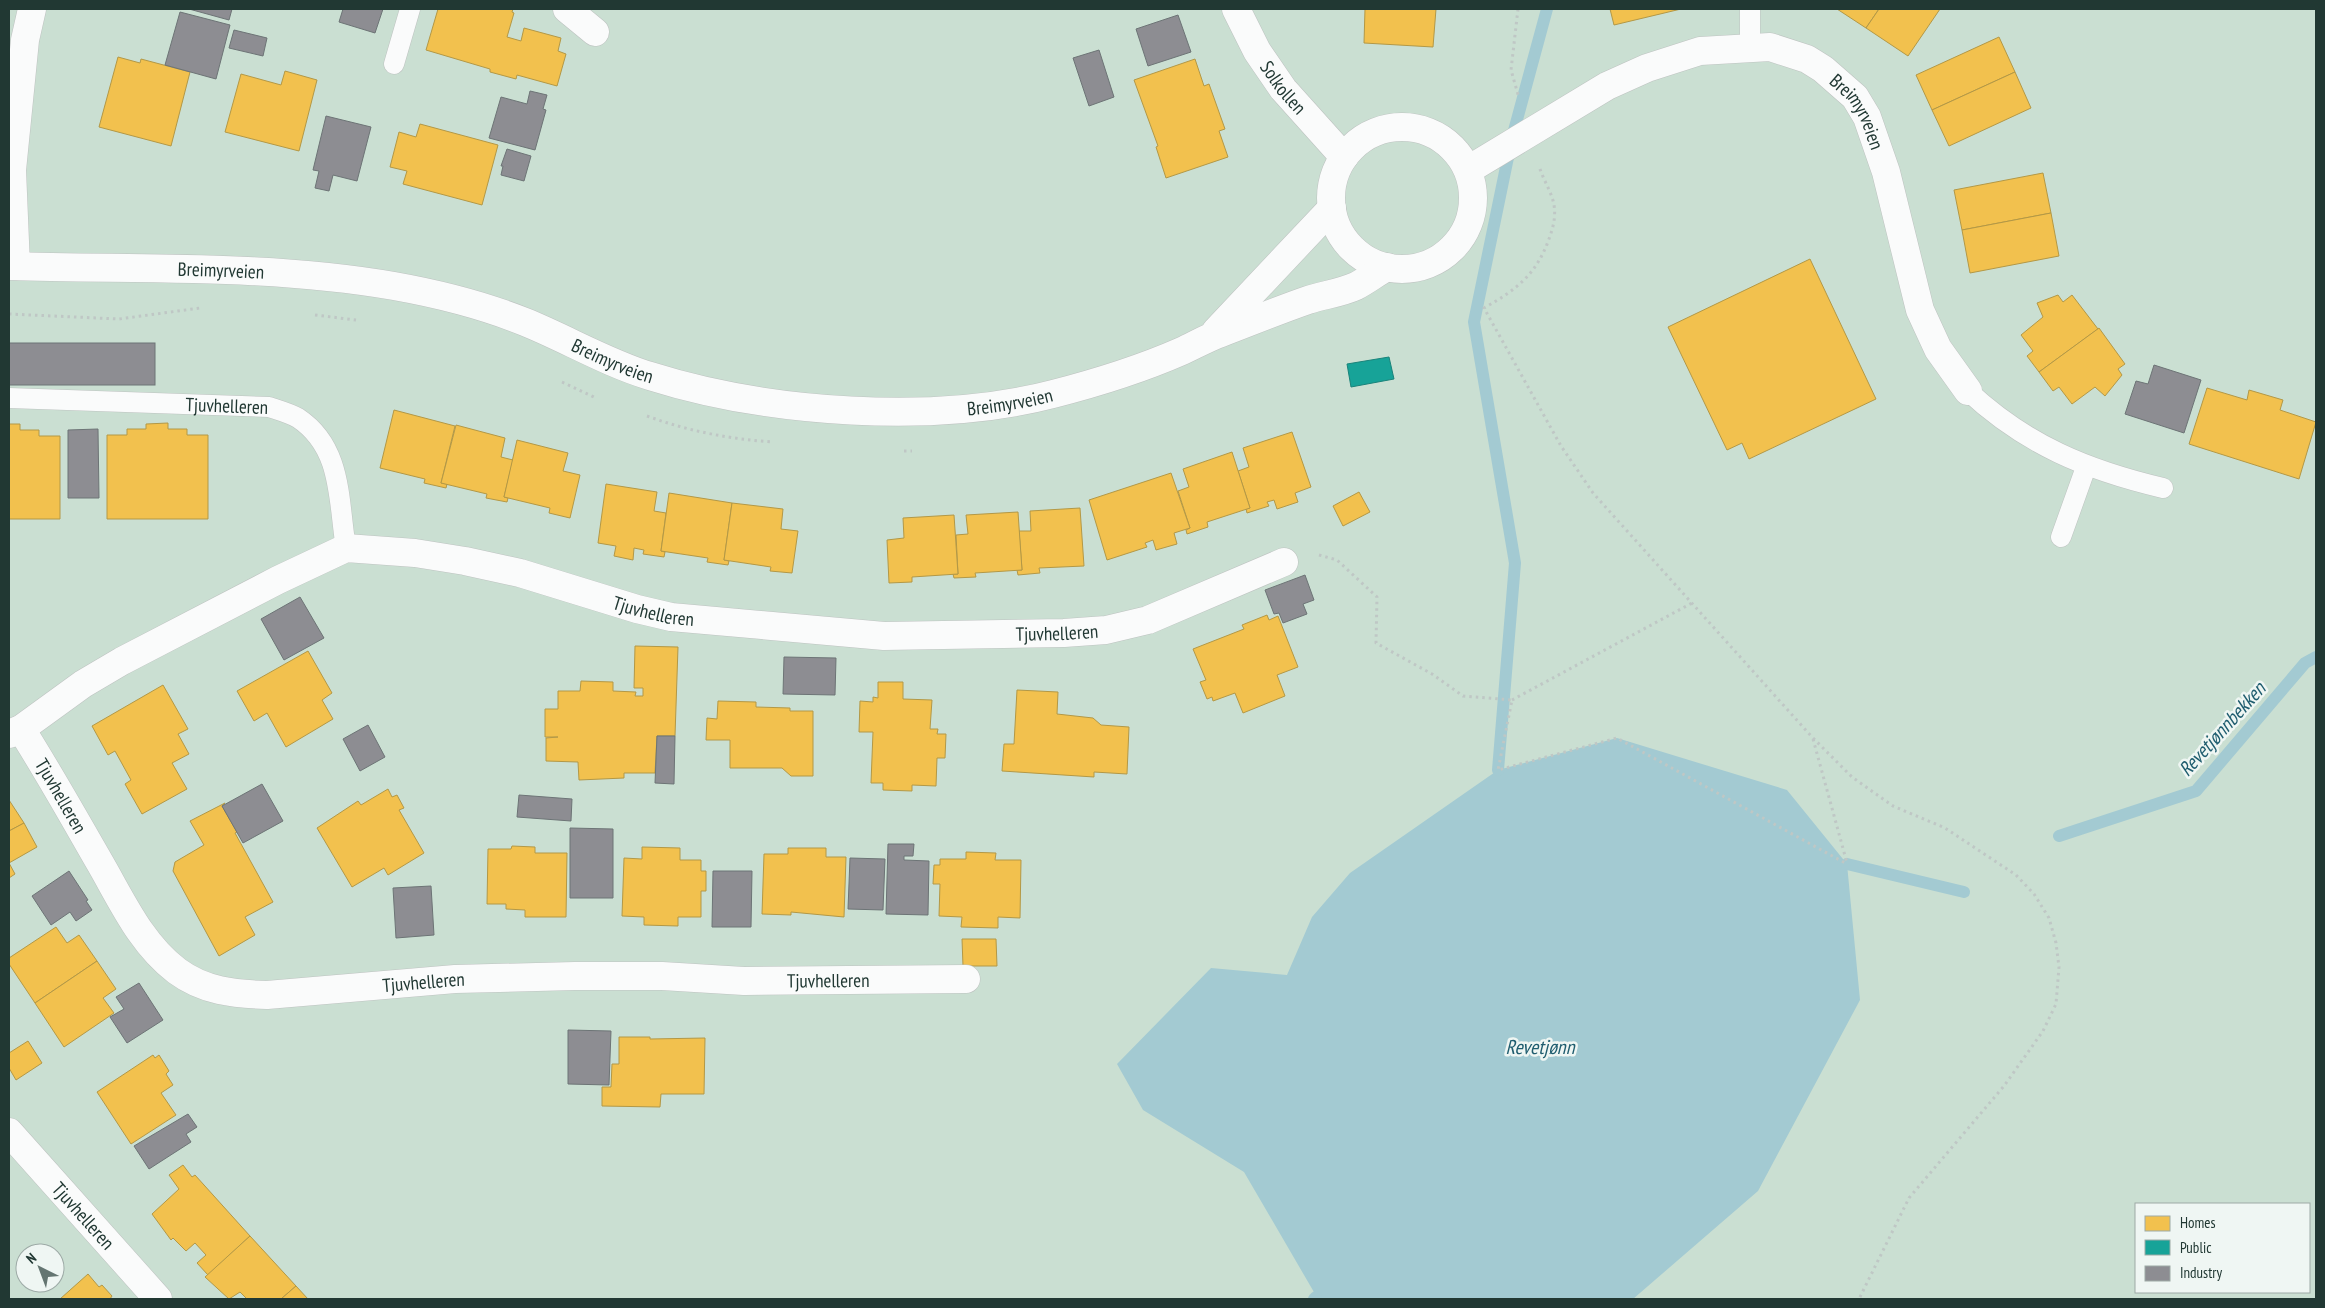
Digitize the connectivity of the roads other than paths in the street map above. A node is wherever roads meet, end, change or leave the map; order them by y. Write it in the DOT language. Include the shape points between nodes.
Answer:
graph roads {
  1 [pos="32,9"];
  2 [pos="410,9"];
  3 [pos="567,9"];
  4 [pos="1236,9"];
  5 [pos="1750,9"];
  6 [pos="595,32"];
  7 [pos="1750,48"];
  8 [pos="394,64"];
  9 [pos="1344,157"];
  10 [pos="1468,170"];
  11 [pos="1332,208"];
  12 [pos="12,266"];
  13 [pos="1386,267"];
  14 [pos="1211,336"];
  15 [pos="1968,391"];
  16 [pos="9,398"];
  17 [pos="2086,467"];
  18 [pos="2163,488"];
  19 [pos="2061,537"];
  20 [pos="346,548"];
  21 [pos="1284,562"];
  22 [pos="15,731"];
  23 [pos="966,979"];
  24 [pos="9,1132"];
  25 [pos="158,1299"];
  1 -- 12 [label="street" via="25,40 12,170"];
  2 -- 8 [label="lane"];
  3 -- 6 [label="street"];
  4 -- 9 [label="street, Solkollen" via="1256,50 1283,89"];
  5 -- 7 [label="lane"];
  7 -- 10 [label="street, Breimyrveien" via="1700,51 1647,68 1607,86"];
  7 -- 15 [label="street, Breimyrveien" via="1770,47 1807,59 1855,98 1867,117 1886,172 1920,310 1938,349"];
  9 -- 10 [label="street" via="1359,141 1378,131 1414,128 1440,138 1457,152"];
  9 -- 11 [label="street" via="1333,181"];
  10 -- 13 [label="street" via="1473,191 1472,213 1464,234 1449,252 1430,263 1409,269"];
  11 -- 13 [label="street" via="1338,228 1350,246 1366,260"];
  11 -- 14 [label="street, Breimyrveien"];
  12 -- 14 [label="street, Breimyrveien" via="254,270 394,286 475,304 523,321 646,375 707,392 775,403 858,410 936,411 996,406 1052,395 1180,352"];
  13 -- 14 [label="street, Breimyrveien" via="1355,286"];
  15 -- 17 [label="lane, Breimyrveien" via="2012,428"];
  16 -- 20 [label="lane, Tjuvhelleren" via="269,407 296,418 316,433 333,461"];
  17 -- 18 [label="lane, Breimyrveien"];
  17 -- 19 [label="lane"];
  20 -- 21 [label="street, Tjuvhelleren" via="415,553 474,562 520,572 637,610 671,617 884,636 1106,630 1148,620"];
  20 -- 22 [label="street, Tjuvhelleren" via="122,661"];
  22 -- 23 [label="street, Tjuvhelleren" via="156,953 178,972 216,990 267,995 455,979 575,976 662,976 744,981"];
  24 -- 25 [label="street, Tjuvhelleren"];
}
